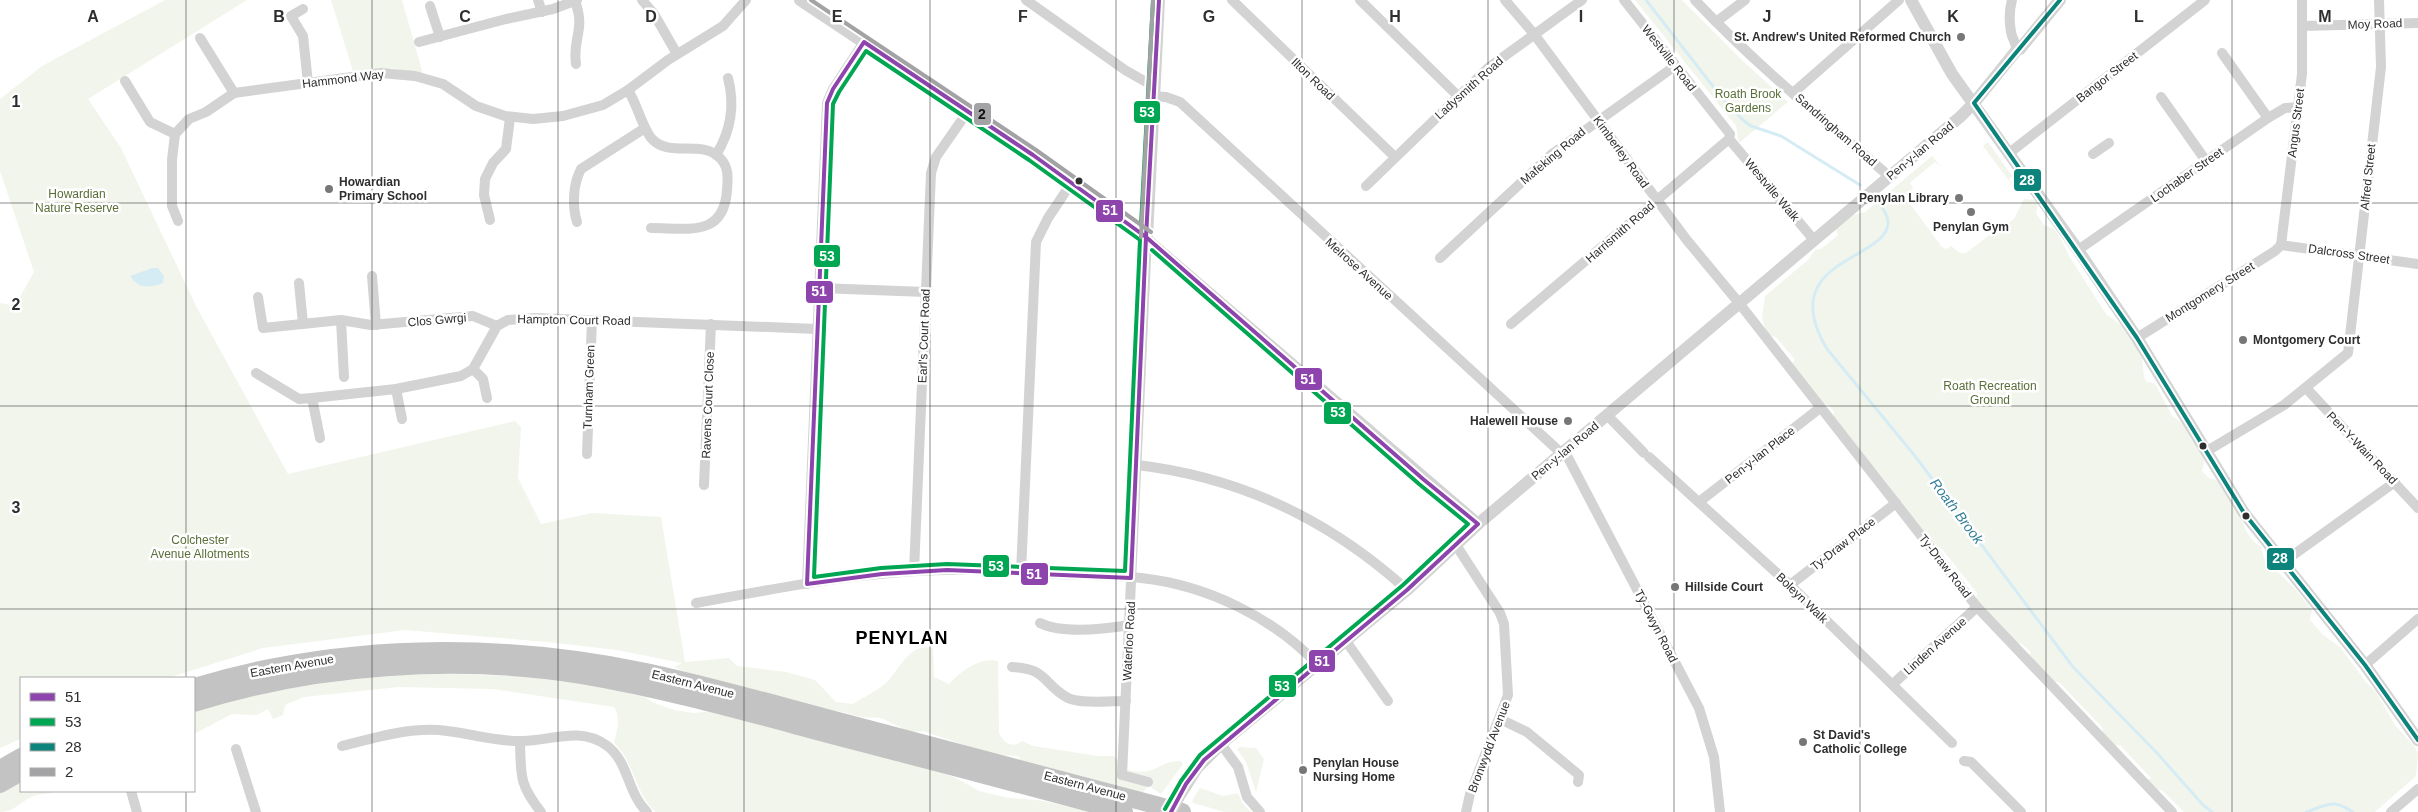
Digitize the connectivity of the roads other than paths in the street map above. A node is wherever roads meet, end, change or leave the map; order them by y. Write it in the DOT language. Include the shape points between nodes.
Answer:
graph roads {
  1 [pos="538,0"];
  2 [pos="576,0"];
  3 [pos="642,0"];
  4 [pos="746,0"];
  5 [pos="800,0"];
  6 [pos="1026,0"];
  7 [pos="1159,0"];
  8 [pos="1232,0"];
  9 [pos="1360,0"];
  10 [pos="1505,0"];
  11 [pos="1582,0"];
  12 [pos="1624,0"];
  13 [pos="1695,0"];
  14 [pos="1745,0"];
  15 [pos="1898,0"];
  16 [pos="1911,0"];
  17 [pos="2012,0"];
  18 [pos="2060,0"];
  19 [pos="2205,0"];
  20 [pos="2302,0"];
  21 [pos="2380,0"];
  22 [pos="430,6"];
  23 [pos="303,9"];
  24 [pos="542,12"];
  25 [pos="1716,22"];
  26 [pos="2418,23"];
  27 [pos="2380,24"];
  28 [pos="2302,26"];
  29 [pos="1534,34"];
  30 [pos="440,37"];
  31 [pos="200,38"];
  32 [pos="419,42"];
  33 [pos="864,42"];
  34 [pos="2016,51"];
  35 [pos="2222,52"];
  36 [pos="677,54"];
  37 [pos="576,64"];
  38 [pos="1675,66"];
  39 [pos="728,78"];
  40 [pos="125,81"];
  41 [pos="308,83"];
  42 [pos="628,90"];
  43 [pos="1154,90"];
  44 [pos="234,93"];
  45 [pos="1793,93"];
  46 [pos="1458,96"];
  47 [pos="2161,97"];
  48 [pos="1974,103"];
  49 [pos="2298,108"];
  50 [pos="968,112"];
  51 [pos="510,118"];
  52 [pos="2268,118"];
  53 [pos="1598,120"];
  54 [pos="645,128"];
  55 [pos="175,134"];
  56 [pos="1730,139"];
  57 [pos="2109,143"];
  58 [pos="2008,154"];
  59 [pos="2093,154"];
  60 [pos="716,155"];
  61 [pos="1395,157"];
  62 [pos="2206,161"];
  63 [pos="1890,177"];
  64 [pos="1072,182"];
  65 [pos="1366,186"];
  66 [pos="1656,200"];
  67 [pos="490,220"];
  68 [pos="178,221"];
  69 [pos="577,222"];
  70 [pos="651,228"];
  71 [pos="1147,238"];
  72 [pos="1814,240"];
  73 [pos="2281,245"];
  74 [pos="2078,250"];
  75 [pos="2359,255"];
  76 [pos="1440,258"];
  77 [pos="2418,264"];
  78 [pos="372,276"];
  79 [pos="299,283"];
  80 [pos="819,288"];
  81 [pos="926,292"];
  82 [pos="258,297"];
  83 [pos="1739,303"];
  84 [pos="341,320"];
  85 [pos="592,320"];
  86 [pos="303,324"];
  87 [pos="711,324"];
  88 [pos="1511,324"];
  89 [pos="376,325"];
  90 [pos="496,326"];
  91 [pos="818,329"];
  92 [pos="2137,338"];
  93 [pos="473,369"];
  94 [pos="256,373"];
  95 [pos="344,377"];
  96 [pos="2306,388"];
  97 [pos="396,389"];
  98 [pos="312,398"];
  99 [pos="487,398"];
  100 [pos="1820,408"];
  101 [pos="1607,415"];
  102 [pos="402,419"];
  103 [pos="320,438"];
  104 [pos="2207,450"];
  105 [pos="1563,452"];
  106 [pos="587,454"];
  107 [pos="1137,464"];
  108 [pos="2395,482"];
  109 [pos="704,485"];
  110 [pos="1699,502"];
  111 [pos="1896,503"];
  112 [pos="2418,508"];
  113 [pos="1478,524"];
  114 [pos="1456,545"];
  115 [pos="2282,564"];
  116 [pos="914,571"];
  117 [pos="1021,572"];
  118 [pos="1131,578"];
  119 [pos="807,584"];
  120 [pos="1790,585"];
  121 [pos="1407,590"];
  122 [pos="696,603"];
  123 [pos="1977,607"];
  124 [pos="2418,619"];
  125 [pos="1040,623"];
  126 [pos="1130,625"];
  127 [pos="1346,641"];
  128 [pos="1318,665"];
  129 [pos="2365,665"];
  130 [pos="1012,667"];
  131 [pos="1892,684"];
  132 [pos="195,687"];
  133 [pos="1388,701"];
  134 [pos="1126,702"];
  135 [pos="195,703"];
  136 [pos="1500,719"];
  137 [pos="2418,740"];
  138 [pos="520,742"];
  139 [pos="1952,743"];
  140 [pos="1221,744"];
  141 [pos="342,746"];
  142 [pos="236,749"];
  143 [pos="20,758"];
  144 [pos="1964,761"];
  145 [pos="0,769"];
  146 [pos="20,773"];
  147 [pos="1148,782"];
  148 [pos="1578,782"];
  149 [pos="0,784"];
  150 [pos="2418,789"];
  151 [pos="130,792"];
  152 [pos="1180,805"];
  153 [pos="137,812"];
  154 [pos="256,812"];
  155 [pos="541,812"];
  156 [pos="646,812"];
  157 [pos="1124,812"];
  158 [pos="1171,812"];
  159 [pos="1260,812"];
  160 [pos="1466,812"];
  161 [pos="1720,812"];
  162 [pos="2021,812"];
  163 [pos="2172,812"];
  164 [pos="2391,812"];
  1 -- 24 [label="street"];
  2 -- 24 [label="street"];
  2 -- 37 [label="street" via="581,27 574,49"];
  3 -- 36 [label="street"];
  4 -- 36 [label="street, Hammond Way" via="722,26"];
  5 -- 33 [label="street"];
  6 -- 43 [label="street, Melrose Avenue"];
  7 -- 43 [label="street, Waterloo Road"];
  8 -- 61 [label="street, Ilton Road"];
  9 -- 46 [label="street"];
  10 -- 29 [label="street, Kimberley Road"];
  11 -- 29 [label="street, Ladysmith Road"];
  12 -- 38 [label="street, Westville Road"];
  13 -- 25 [label="street, Sandringham Road"];
  14 -- 25 [label="street"];
  15 -- 45 [label="street"];
  16 -- 48 [label="street" via="1952,74"];
  17 -- 34 [label="street" via="2009,11"];
  18 -- 34 [label="street, Pen-y-lan Road"];
  19 -- 58 [label="street, Bangor Street"];
  20 -- 28 [label="street, Angus Street"];
  21 -- 27 [label="street, Alfred Street"];
  22 -- 30 [label="street"];
  23 -- 41 [label="street" via="291,16 303,36"];
  24 -- 30 [label="street"];
  25 -- 45 [label="street, Sandringham Road"];
  26 -- 27 [label="street, Moy Road"];
  27 -- 28 [label="street, Moy Road"];
  27 -- 75 [label="street, Alfred Street" via="2381,67"];
  28 -- 49 [label="street, Angus Street" via="2303,64"];
  29 -- 46 [label="street, Ladysmith Road" via="1488,68"];
  29 -- 53 [label="street, Kimberley Road"];
  30 -- 32 [label="street"];
  31 -- 44 [label="street"];
  33 -- 50 [label="street"];
  33 -- 80 [label="street" via="827,103"];
  34 -- 48 [label="street, Pen-y-lan Road"];
  35 -- 52 [label="street"];
  36 -- 42 [label="street, Hammond Way"];
  38 -- 53 [label="street, Mafeking Road"];
  38 -- 56 [label="street, Westville Road" via="1730,134"];
  39 -- 60 [label="street" via="732,92 729,131"];
  40 -- 55 [label="street" via="150,122"];
  41 -- 44 [label="street, Hammond Way"];
  41 -- 51 [label="street, Hammond Way" via="381,73 415,76 443,84 476,106"];
  42 -- 51 [label="street, Hammond Way" via="603,105 584,111 543,119"];
  42 -- 54 [label="street"];
  43 -- 71 [label="street, Waterloo Road"];
  43 -- 105 [label="street, Melrose Avenue" via="1180,102"];
  44 -- 55 [label="street, Hammond Way" via="189,120"];
  45 -- 63 [label="street, Sandringham Road"];
  46 -- 61 [label="street, Ladysmith Road"];
  47 -- 62 [label="street"];
  48 -- 58 [label="street"];
  48 -- 63 [label="street, Pen-y-lan Road"];
  49 -- 52 [label="street, Lochaber Street" via="2285,108"];
  49 -- 73 [label="street, Angus Street"];
  50 -- 64 [label="street"];
  50 -- 81 [label="street, Earl's Court Road" via="933,164"];
  51 -- 67 [label="street" via="506,149 493,163 485,179 484,196"];
  52 -- 62 [label="street, Lochaber Street"];
  53 -- 66 [label="street, Kimberley Road"];
  53 -- 76 [label="street, Mafeking Road" via="1552,154"];
  54 -- 60 [label="street" via="652,139 663,146 706,150"];
  54 -- 69 [label="street" via="581,169 576,180 574,211"];
  55 -- 68 [label="street" via="172,206"];
  56 -- 66 [label="street, Harrismith Road"];
  56 -- 72 [label="street, Westville Walk"];
  57 -- 59 [label="street"];
  58 -- 74 [label="street"];
  60 -- 70 [label="street" via="726,166 728,180 725,208 717,220 710,225 692,228"];
  61 -- 65 [label="street, Ladysmith Road"];
  62 -- 74 [label="street, Lochaber Street"];
  63 -- 72 [label="street, Pen-y-lan Road"];
  64 -- 71 [label="street"];
  64 -- 117 [label="street" via="1036,242"];
  66 -- 83 [label="street, Kimberley Road"];
  66 -- 88 [label="street, Harrismith Road"];
  71 -- 107 [label="street, Waterloo Road"];
  71 -- 113 [label="street"];
  72 -- 83 [label="street, Pen-y-lan Road"];
  73 -- 75 [label="street, Dalcross Street"];
  73 -- 92 [label="street, Montgomery Street"];
  74 -- 92 [label="street"];
  75 -- 77 [label="street, Dalcross Street"];
  75 -- 96 [label="street, Alfred Street" via="2348,353"];
  78 -- 89 [label="street"];
  79 -- 86 [label="street"];
  80 -- 81 [label="street"];
  80 -- 91 [label="street"];
  81 -- 116 [label="street, Earl's Court Road"];
  82 -- 86 [label="street, Clos Gwrgi" via="263,328"];
  83 -- 100 [label="street, Ty-Draw Road"];
  83 -- 101 [label="street, Pen-y-lan Road"];
  84 -- 86 [label="street, Clos Gwrgi"];
  84 -- 89 [label="street, Clos Gwrgi"];
  84 -- 95 [label="street"];
  85 -- 87 [label="street, Hampton Court Road"];
  85 -- 90 [label="street, Hampton Court Road" via="518,318"];
  85 -- 106 [label="street, Turnham Green"];
  87 -- 91 [label="street, Hampton Court Road"];
  87 -- 109 [label="street, Ravens Court Close"];
  89 -- 90 [label="street, Clos Gwrgi" via="473,316"];
  90 -- 93 [label="street"];
  91 -- 119 [label="street"];
  92 -- 104 [label="street"];
  93 -- 97 [label="street" via="454,378"];
  93 -- 99 [label="street" via="482,379"];
  94 -- 98 [label="street" via="299,399"];
  96 -- 104 [label="street" via="2284,406"];
  96 -- 108 [label="street, Pen-Y-Wain Road"];
  97 -- 98 [label="street"];
  97 -- 102 [label="street"];
  98 -- 103 [label="street"];
  100 -- 110 [label="street, Pen-y-lan Place"];
  100 -- 111 [label="street, Ty-Draw Road"];
  101 -- 105 [label="street, Pen-y-lan Road"];
  101 -- 110 [label="street, Boleyn Walk"];
  104 -- 115 [label="street" via="2244,513"];
  105 -- 113 [label="street, Pen-y-lan Road"];
  105 -- 161 [label="street, Tŷ-Gwyn Road" via="1699,708 1714,757"];
  107 -- 118 [label="street, Waterloo Road"];
  107 -- 121 [label="street" via="1212,479 1292,509 1330,530"];
  108 -- 112 [label="street, Pen-Y-Wain Road"];
  108 -- 115 [label="street"];
  110 -- 120 [label="street, Boleyn Walk"];
  111 -- 120 [label="street, Ty-Draw Place"];
  111 -- 123 [label="street, Ty-Draw Road"];
  113 -- 114 [label="street, Pen-y-lan Road"];
  114 -- 121 [label="street, Pen-y-lan Road"];
  114 -- 136 [label="street, Bronwydd Avenue" via="1502,618 1509,686"];
  115 -- 129 [label="street"];
  116 -- 117 [label="street"];
  116 -- 119 [label="street"];
  117 -- 118 [label="street"];
  118 -- 126 [label="street, Waterloo Road"];
  118 -- 128 [label="street" via="1179,586 1236,605 1287,637"];
  119 -- 122 [label="street"];
  120 -- 131 [label="street, Boleyn Walk"];
  121 -- 127 [label="street, Pen-y-lan Road"];
  123 -- 131 [label="street, Linden Avenue"];
  123 -- 163 [label="street, Ty-Draw Road"];
  124 -- 129 [label="street"];
  125 -- 126 [label="street" via="1050,628"];
  126 -- 134 [label="street, Waterloo Road"];
  127 -- 128 [label="street, Pen-y-lan Road"];
  127 -- 133 [label="street"];
  128 -- 140 [label="street, Pen-y-lan Road"];
  129 -- 137 [label="street"];
  130 -- 134 [label="street" via="1034,670 1073,700"];
  131 -- 139 [label="street, Boleyn Walk"];
  132 -- 152 [label="highway, Eastern Avenue" via="298,663 352,656 413,652 516,654 580,660 726,691"];
  134 -- 147 [label="street, Waterloo Road" via="1122,775"];
  135 -- 157 [label="highway, Eastern Avenue" via="256,686 306,677 414,666 482,666 579,675 715,704"];
  136 -- 148 [label="street" via="1537,740 1579,775"];
  136 -- 160 [label="street, Bronwydd Avenue"];
  138 -- 141 [label="street" via="420,730"];
  138 -- 155 [label="street" via="520,774"];
  138 -- 156 [label="street" via="574,734 607,745 618,758 634,796"];
  140 -- 152 [label="street, Pen-y-lan Road" via="1197,768"];
  140 -- 159 [label="street" via="1238,767 1247,797"];
  142 -- 154 [label="street"];
  143 -- 145 [label="highway"];
  144 -- 162 [label="street" via="1970,762"];
  146 -- 149 [label="highway"];
  150 -- 164 [label="street"];
  151 -- 153 [label="street"];
  152 -- 158 [label="street, Pen-y-lan Road, bridge"];
}
